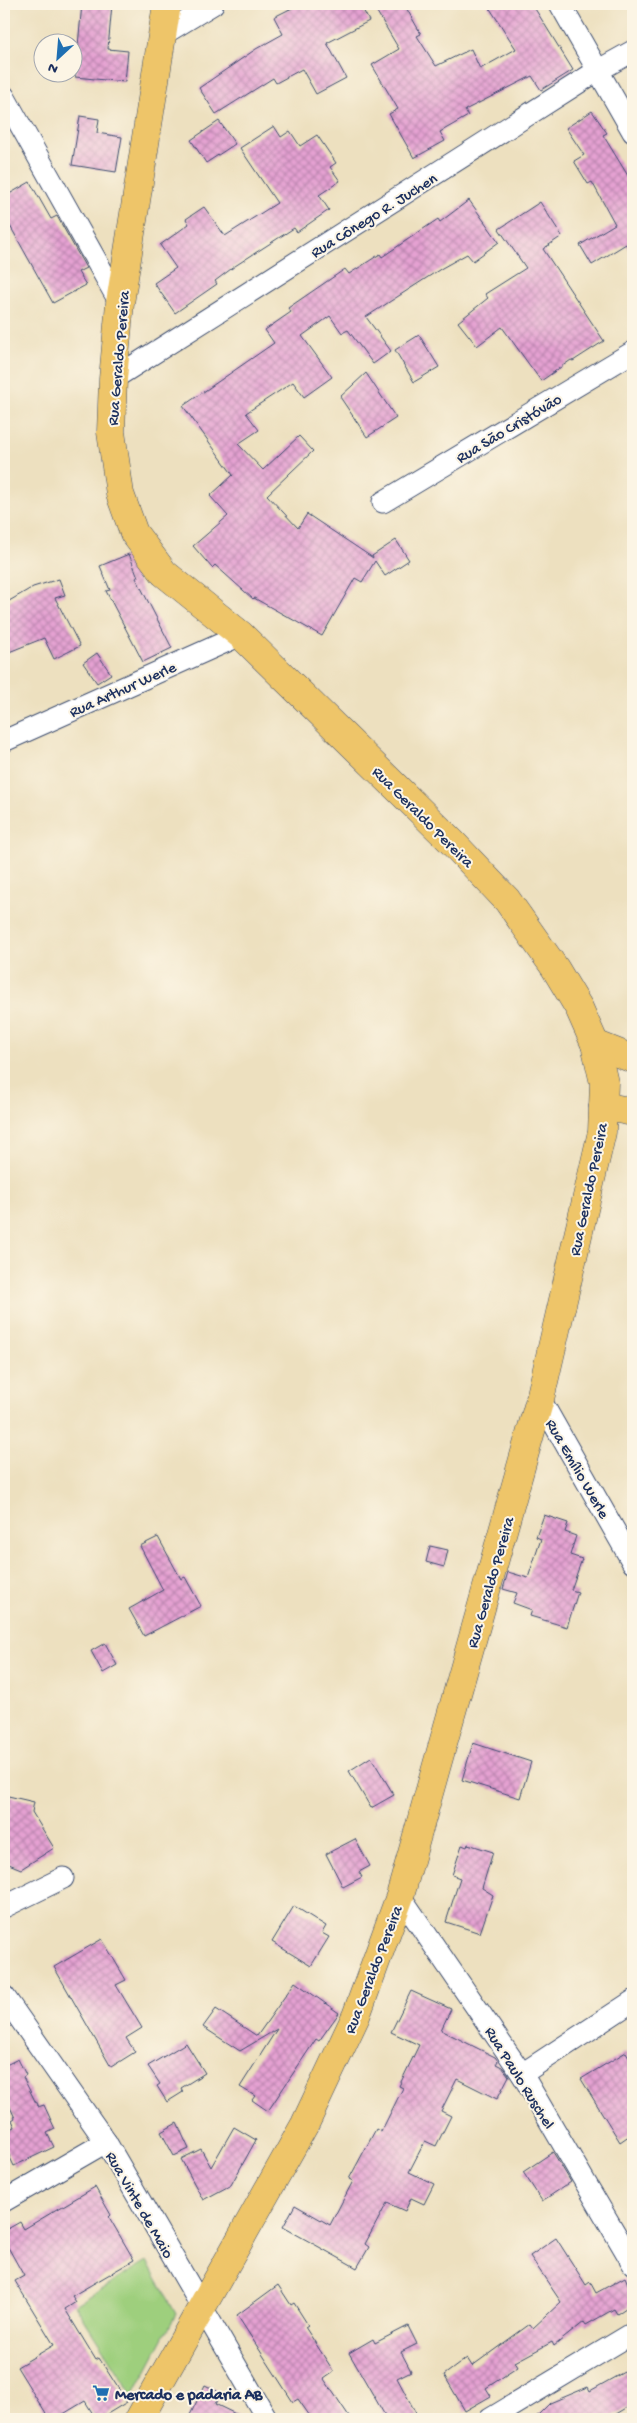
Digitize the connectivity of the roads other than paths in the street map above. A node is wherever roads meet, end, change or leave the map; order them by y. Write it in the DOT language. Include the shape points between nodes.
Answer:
graph roads {
  1 [pos="167,4"];
  2 [pos="213,4"];
  3 [pos="560,4"];
  4 [pos="162,35"];
  5 [pos="633,51"];
  6 [pos="597,71"];
  7 [pos="4,96"];
  8 [pos="633,132"];
  9 [pos="120,302"];
  10 [pos="633,352"];
  11 [pos="113,379"];
  12 [pos="383,502"];
  13 [pos="240,635"];
  14 [pos="4,742"];
  15 [pos="595,1044"];
  16 [pos="633,1058"];
  17 [pos="603,1106"];
  18 [pos="633,1112"];
  19 [pos="540,1399"];
  20 [pos="633,1563"];
  21 [pos="63,1878"];
  22 [pos="400,1896"];
  23 [pos="4,1907"];
  24 [pos="4,1996"];
  25 [pos="633,2001"];
  26 [pos="522,2074"];
  27 [pos="106,2142"];
  28 [pos="4,2201"];
  29 [pos="633,2264"];
  30 [pos="201,2308"];
  31 [pos="633,2333"];
  32 [pos="139,2419"];
  33 [pos="267,2419"];
  34 [pos="490,2419"];
  1 -- 4 [label="main road, Rua Geraldo Pereira"];
  2 -- 4 [label="street"];
  3 -- 6 [label="street"];
  4 -- 9 [label="main road, Rua Geraldo Pereira"];
  5 -- 6 [label="street, Rua Cônego R. Juchen"];
  6 -- 8 [label="street"];
  6 -- 11 [label="street, Rua Cônego R. Juchen"];
  7 -- 9 [label="street"];
  9 -- 11 [label="main road, Rua Geraldo Pereira"];
  10 -- 12 [label="street, Rua São Cristóvão"];
  11 -- 13 [label="main road, Rua Geraldo Pereira" via="111,432 118,485 134,533 164,573"];
  13 -- 14 [label="street, Rua Arthur Werle"];
  13 -- 15 [label="main road, Rua Geraldo Pereira" via="507,900 555,968 579,1008"];
  15 -- 16 [label="main road"];
  15 -- 17 [label="main road, Rua Geraldo Pereira" via="604,1083"];
  17 -- 18 [label="main road"];
  17 -- 19 [label="main road, Rua Geraldo Pereira" via="602,1132"];
  19 -- 20 [label="street, Rua Emílio Werle"];
  19 -- 22 [label="main road, Rua Geraldo Pereira"];
  21 -- 23 [label="street"];
  22 -- 26 [label="street, Rua Paulo Ruschel"];
  22 -- 30 [label="main road, Rua Geraldo Pereira" via="356,2016 305,2124"];
  24 -- 27 [label="street, Rua Vinte de Maio"];
  25 -- 26 [label="street"];
  26 -- 29 [label="street, Rua Paulo Ruschel"];
  27 -- 28 [label="street"];
  27 -- 30 [label="street, Rua Vinte de Maio"];
  30 -- 32 [label="main road, Rua Geraldo Pereira"];
  30 -- 33 [label="street, Rua Vinte de Maio"];
  31 -- 34 [label="street"];
}
